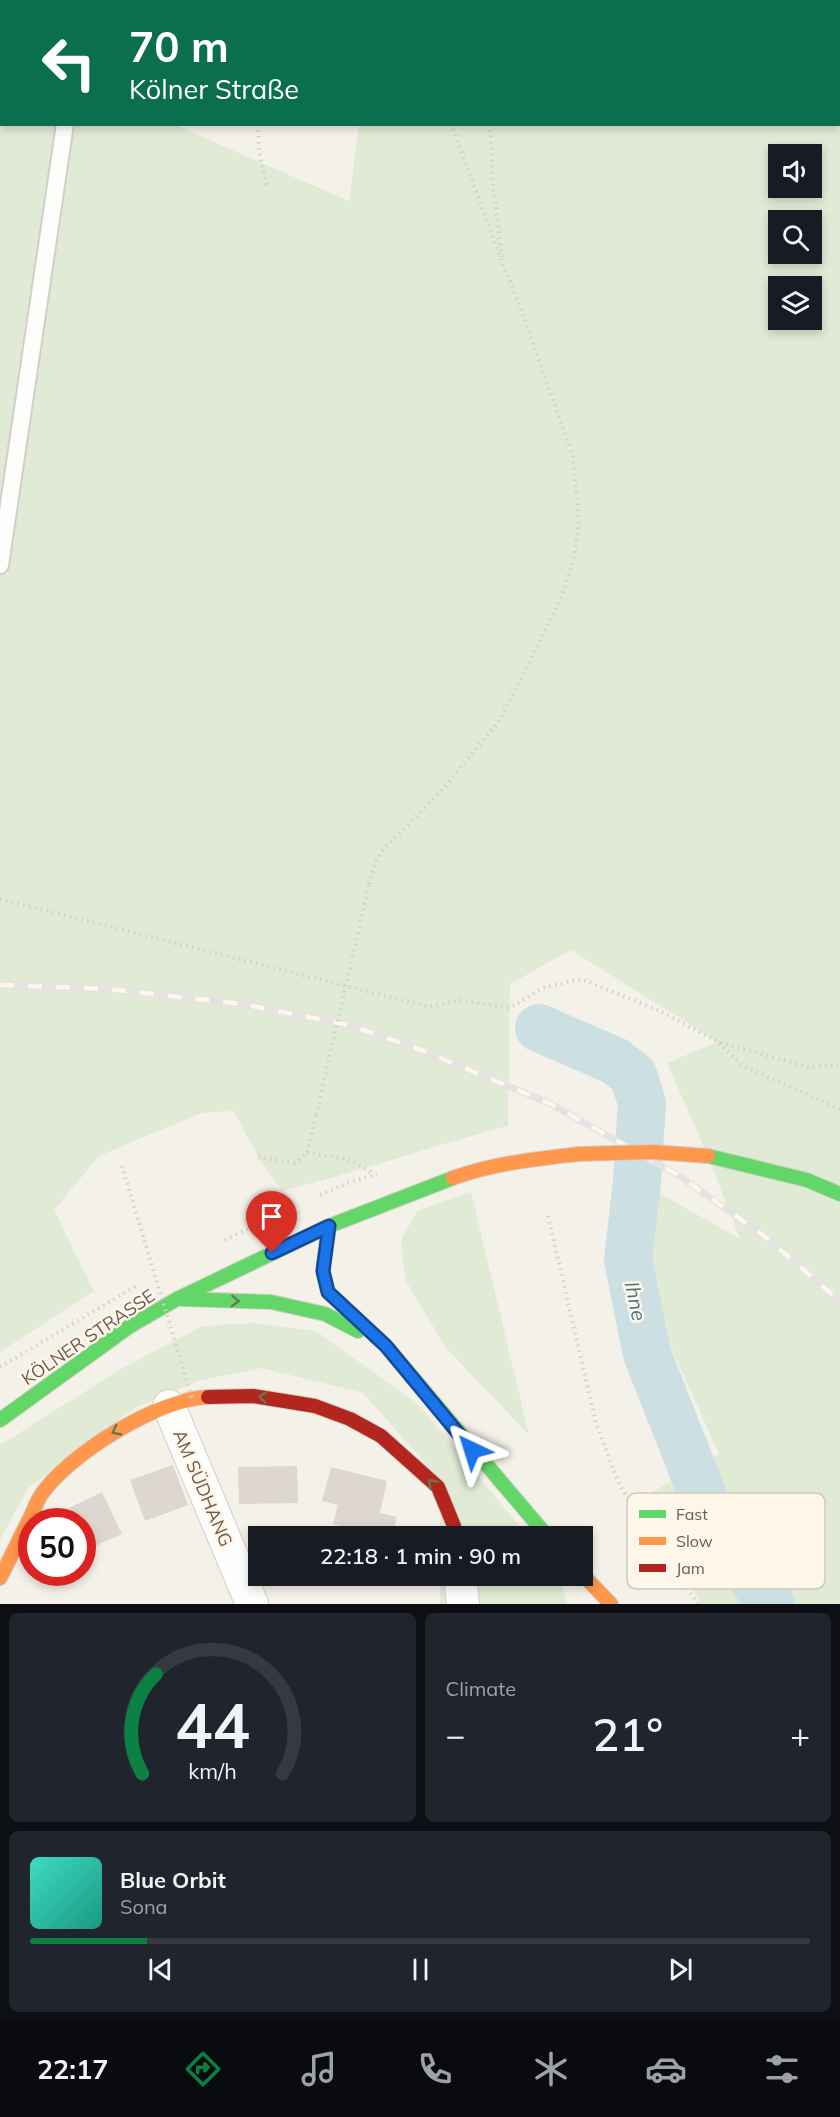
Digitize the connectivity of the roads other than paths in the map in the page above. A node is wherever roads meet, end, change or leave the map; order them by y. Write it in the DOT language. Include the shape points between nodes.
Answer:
graph roads {
  1 [pos="65,126"];
  2 [pos="0,566"];
  3 [pos="840,1194"];
  4 [pos="329,1226"];
  5 [pos="177,1299"];
  6 [pos="386,1346"];
  7 [pos="181,1402"];
  8 [pos="0,1420"];
  9 [pos="454,1526"];
  10 [pos="539,1526"];
  11 [pos="0,1578"];
  12 [pos="593,1585"];
  13 [pos="461,1586"];
  14 [pos="252,1604"];
  15 [pos="463,1604"];
  16 [pos="611,1604"];
  1 -- 2 [label="lane"];
  3 -- 4 [label="main road, KÖLNER STRASSE, bridge" via="807,1180 708,1156 652,1152 579,1154 513,1161 472,1171"];
  4 -- 5 [label="main road, KÖLNER STRASSE"];
  4 -- 6 [label="main road" via="323,1271 328,1292"];
  5 -- 6 [label="main road, one-way" via="271,1302 325,1314"];
  5 -- 8 [label="main road, KÖLNER STRASSE" via="130,1326"];
  6 -- 10 [label="main road"];
  9 -- 7 [label="main road, one-way" via="438,1487 381,1436 350,1419 315,1406 253,1396"];
  7 -- 11 [label="main road, one-way" via="108,1435 74,1460 41,1496"];
  7 -- 14 [label="street, AM SÜDHANG"];
  12 -- 16 [label="main road"];
  13 -- 15 [label="street"];
}
